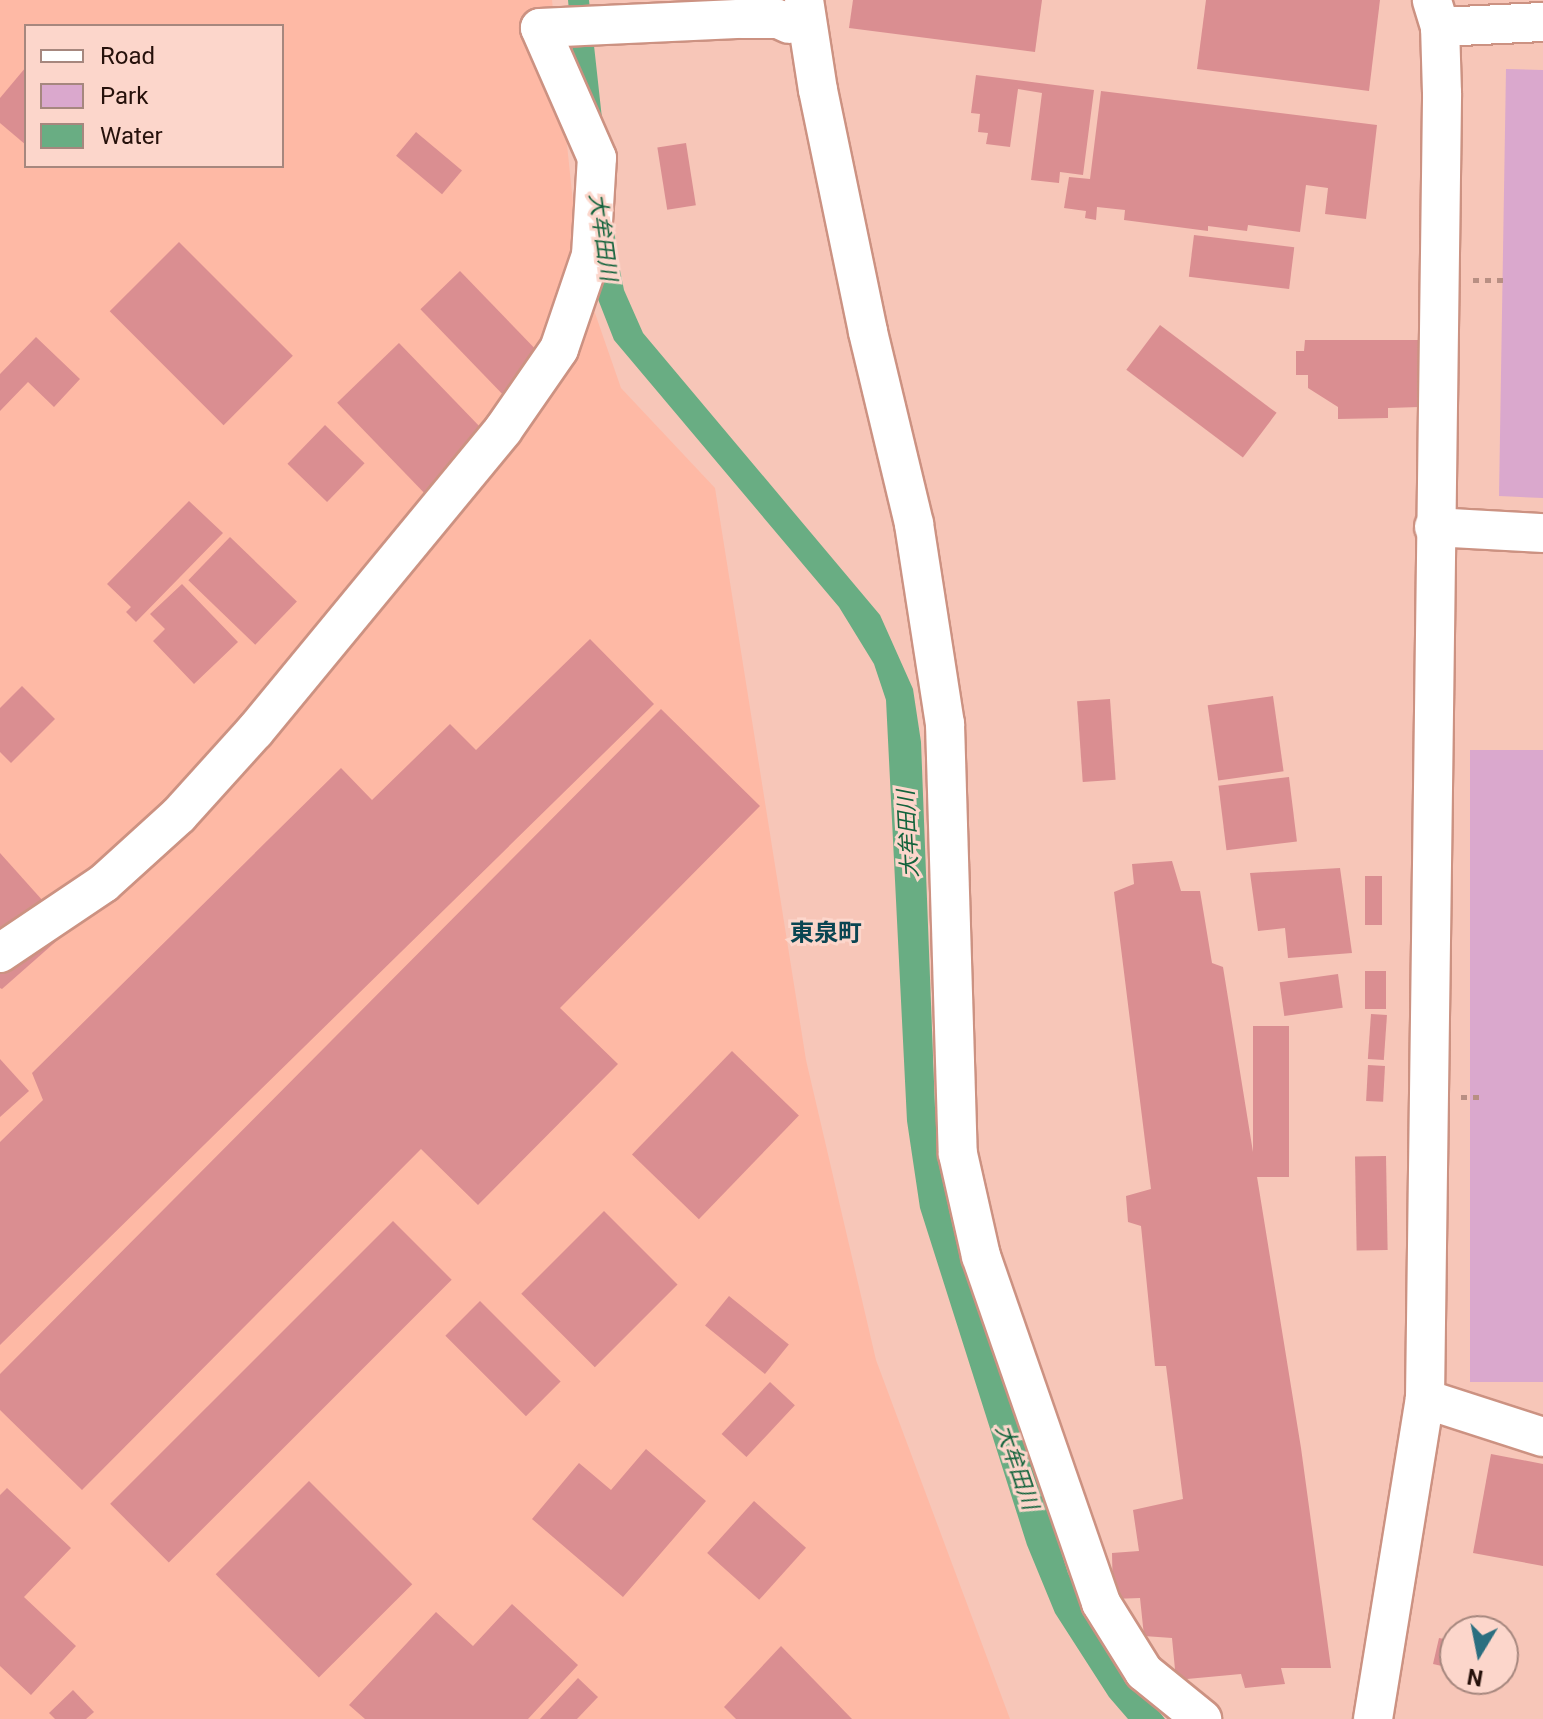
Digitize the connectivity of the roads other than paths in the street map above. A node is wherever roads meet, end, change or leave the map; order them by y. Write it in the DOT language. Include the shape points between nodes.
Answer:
graph roads {
  1 [pos="797,12"];
  2 [pos="1436,14"];
  3 [pos="1543,22"];
  4 [pos="1434,527"];
  5 [pos="1543,533"];
  6 [pos="0,953"];
  7 [pos="1425,1399"];
  8 [pos="1543,1437"];
  9 [pos="1202,1719"];
  10 [pos="1373,1719"];
  1 -- 6 [label="street" via="778,19 540,28 597,158 591,255 559,349 503,430 255,731 179,815 104,883"];
  1 -- 9 [label="street" via="914,524 945,724 958,1154 977,1241 1101,1603 1144,1672"];
  2 -- 3 [label="street"];
  2 -- 4 [label="street"];
  4 -- 5 [label="street"];
  4 -- 7 [label="street"];
  7 -- 8 [label="street"];
  7 -- 10 [label="street"];
}
